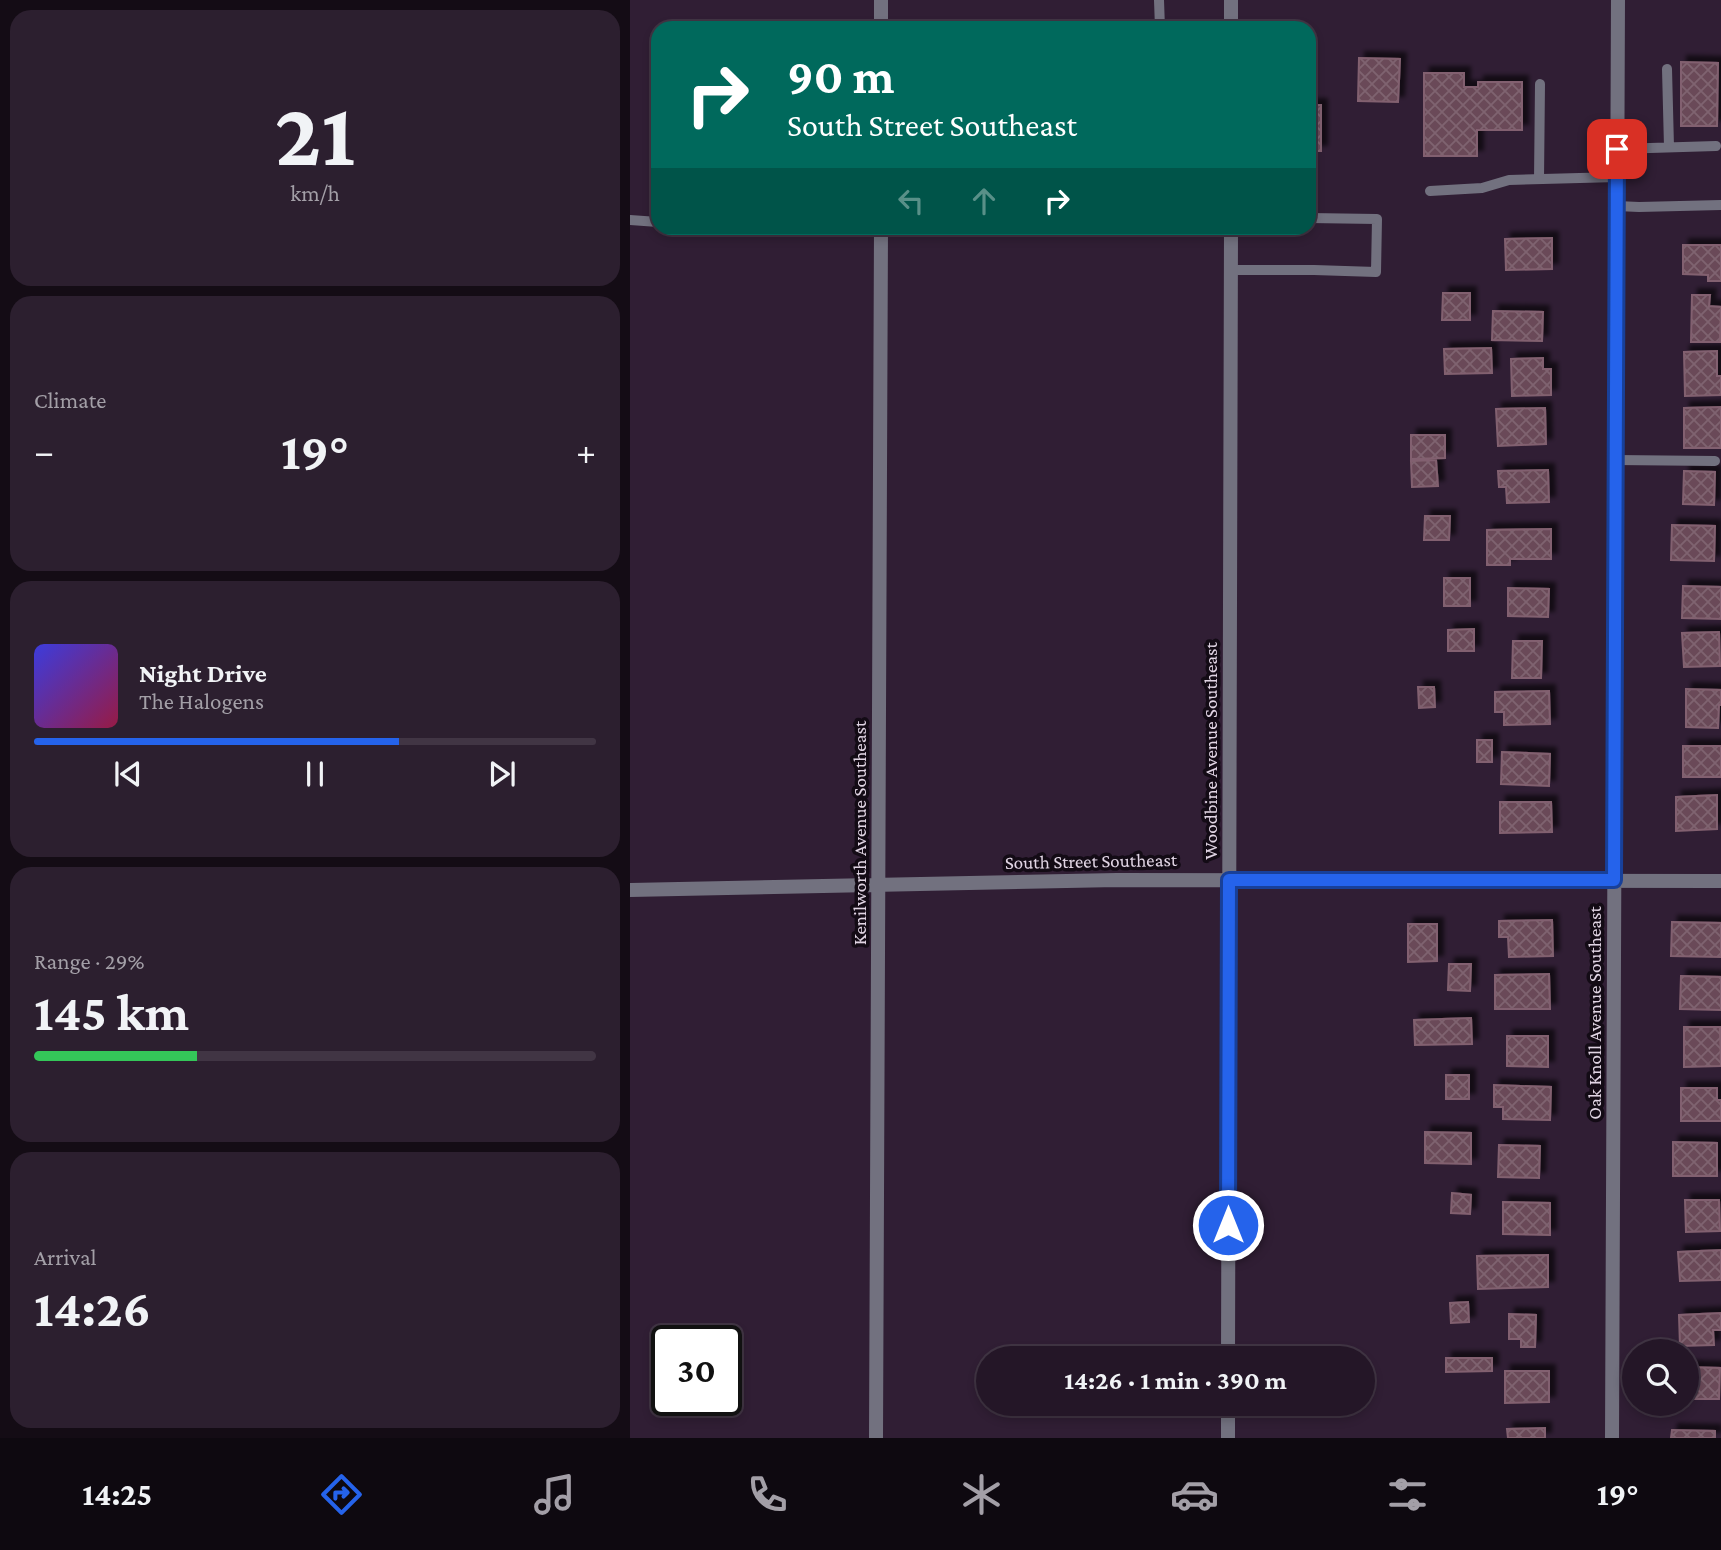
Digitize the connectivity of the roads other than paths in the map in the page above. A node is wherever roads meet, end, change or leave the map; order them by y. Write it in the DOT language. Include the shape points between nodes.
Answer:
graph roads {
  1 [pos="881,0"];
  2 [pos="1159,0"];
  3 [pos="1231,0"];
  4 [pos="1618,0"];
  5 [pos="881,21"];
  6 [pos="1160,21"];
  7 [pos="1231,21"];
  8 [pos="1667,69"];
  9 [pos="1540,84"];
  10 [pos="1716,146"];
  11 [pos="1669,147"];
  12 [pos="1617,149"];
  13 [pos="1617,177"];
  14 [pos="1539,179"];
  15 [pos="1430,191"];
  16 [pos="1721,205"];
  17 [pos="1617,206"];
  18 [pos="1316,218"];
  19 [pos="630,220"];
  20 [pos="651,222"];
  21 [pos="881,235"];
  22 [pos="1231,235"];
  23 [pos="1230,270"];
  24 [pos="1616,460"];
  25 [pos="1715,461"];
  26 [pos="1229,880"];
  27 [pos="1614,880"];
  28 [pos="1721,881"];
  29 [pos="878,884"];
  30 [pos="630,890"];
  31 [pos="1228,1346"];
  32 [pos="1228,1416"];
  33 [pos="876,1438"];
  34 [pos="1228,1438"];
  35 [pos="1612,1438"];
  1 -- 5 [label="street"];
  2 -- 6 [label="lane"];
  3 -- 7 [label="street"];
  4 -- 12 [label="street, Oak Knoll Avenue Southeast"];
  8 -- 11 [label="lane"];
  9 -- 14 [label="lane"];
  10 -- 11 [label="lane"];
  11 -- 12 [label="lane"];
  12 -- 13 [label="street, Oak Knoll Avenue Southeast"];
  13 -- 14 [label="lane"];
  13 -- 17 [label="street, Oak Knoll Avenue Southeast"];
  14 -- 15 [label="lane"];
  16 -- 17 [label="lane"];
  17 -- 24 [label="street, Oak Knoll Avenue Southeast"];
  18 -- 23 [label="lane" via="1377,219 1376,272"];
  19 -- 20 [label="lane"];
  21 -- 29 [label="street, Kenilworth Avenue Southeast"];
  22 -- 23 [label="street, Woodbine Avenue Southeast"];
  23 -- 26 [label="street, Woodbine Avenue Southeast"];
  24 -- 25 [label="lane"];
  24 -- 27 [label="street, Oak Knoll Avenue Southeast"];
  26 -- 27 [label="street, South Street Southeast"];
  26 -- 29 [label="street, South Street Southeast"];
  26 -- 31 [label="street, Woodbine Avenue Southeast"];
  27 -- 28 [label="street, South Street Southeast"];
  27 -- 35 [label="street, Oak Knoll Avenue Southeast"];
  29 -- 30 [label="street, South Street Southeast"];
  29 -- 33 [label="street, Kenilworth Avenue Southeast"];
  32 -- 34 [label="street"];
}
